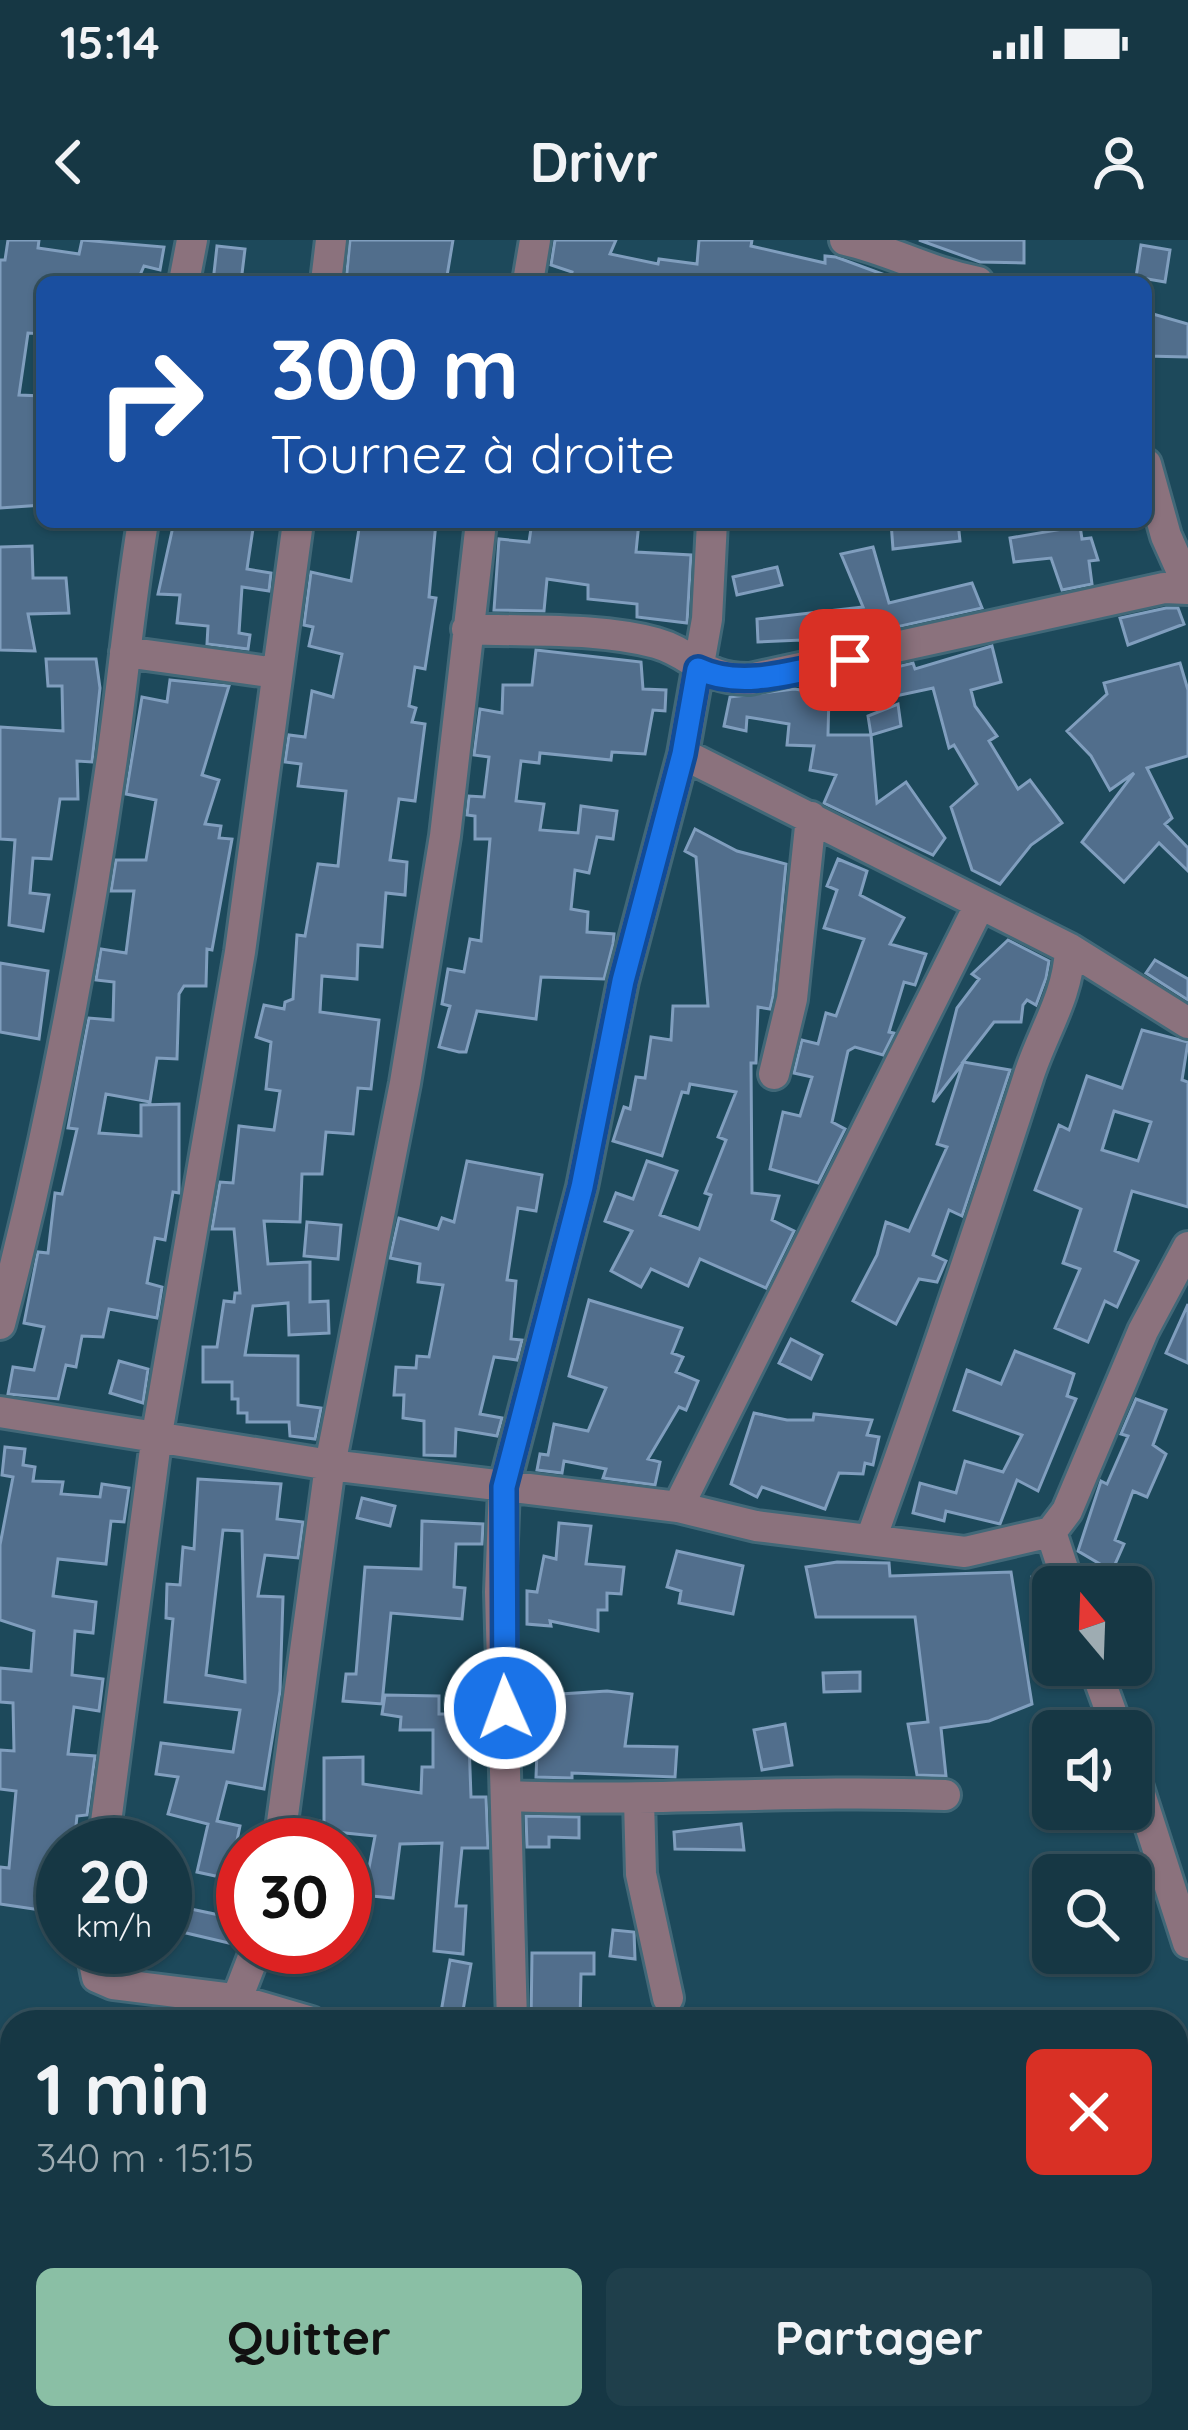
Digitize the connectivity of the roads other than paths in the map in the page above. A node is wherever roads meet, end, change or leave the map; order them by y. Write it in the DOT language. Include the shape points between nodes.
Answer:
graph roads {
  1 [pos="192,240"];
  2 [pos="331,240"];
  3 [pos="535,240"];
  4 [pos="845,240"];
  5 [pos="907,262"];
  6 [pos="185,276"];
  7 [pos="327,276"];
  8 [pos="529,276"];
  9 [pos="957,276"];
  10 [pos="1152,486"];
  11 [pos="142,528"];
  12 [pos="297,528"];
  13 [pos="481,528"];
  14 [pos="711,528"];
  15 [pos="1188,587"];
  16 [pos="467,629"];
  17 [pos="125,652"];
  18 [pos="698,669"];
  19 [pos="276,674"];
  20 [pos="683,754"];
  21 [pos="812,817"];
  22 [pos="979,906"];
  23 [pos="1070,949"];
  24 [pos="1188,1023"];
  25 [pos="774,1074"];
  26 [pos="1188,1246"];
  27 [pos="0,1324"];
  28 [pos="0,1412"];
  29 [pos="157,1434"];
  30 [pos="330,1465"];
  31 [pos="504,1487"];
  32 [pos="678,1508"];
  33 [pos="1051,1532"];
  34 [pos="871,1539"];
  35 [pos="1062,1566"];
  36 [pos="945,1795"];
  37 [pos="507,1796"];
  38 [pos="639,1800"];
  39 [pos="107,1818"];
  40 [pos="283,1818"];
  41 [pos="1152,1830"];
  42 [pos="1188,1942"];
  43 [pos="96,1974"];
  44 [pos="245,1974"];
  45 [pos="668,1998"];
  46 [pos="230,2010"];
  47 [pos="512,2010"];
  1 -- 6 [label="street"];
  2 -- 7 [label="street"];
  3 -- 8 [label="street"];
  4 -- 5 [label="street"];
  5 -- 9 [label="street"];
  10 -- 15 [label="street"];
  11 -- 17 [label="street"];
  12 -- 19 [label="street"];
  13 -- 16 [label="street"];
  14 -- 18 [label="street"];
  15 -- 18 [label="street" via="750,679"];
  16 -- 18 [label="street" via="634,639 676,650"];
  16 -- 30 [label="street" via="406,1084"];
  17 -- 19 [label="street"];
  17 -- 27 [label="street" via="66,1027"];
  18 -- 20 [label="street"];
  19 -- 29 [label="street" via="240,952"];
  20 -- 21 [label="street"];
  20 -- 31 [label="street"];
  21 -- 22 [label="street"];
  21 -- 25 [label="street" via="792,999"];
  22 -- 23 [label="street"];
  22 -- 32 [label="street"];
  23 -- 24 [label="street"];
  23 -- 34 [label="street" via="1069,981 1029,1072 985,1222"];
  26 -- 33 [label="street"];
  28 -- 29 [label="street"];
  29 -- 30 [label="street"];
  29 -- 39 [label="street"];
  30 -- 31 [label="street"];
  30 -- 40 [label="street"];
  31 -- 32 [label="street"];
  31 -- 37 [label="street"];
  32 -- 34 [label="street"];
  33 -- 34 [label="street" via="964,1552"];
  33 -- 35 [label="street"];
  36 -- 38 [label="street" via="830,1790"];
  37 -- 38 [label="street"];
  37 -- 47 [label="street"];
  38 -- 45 [label="street" via="641,1874"];
  41 -- 42 [label="street"];
  43 -- 46 [label="street"];
  44 -- 46 [label="street"];
}
